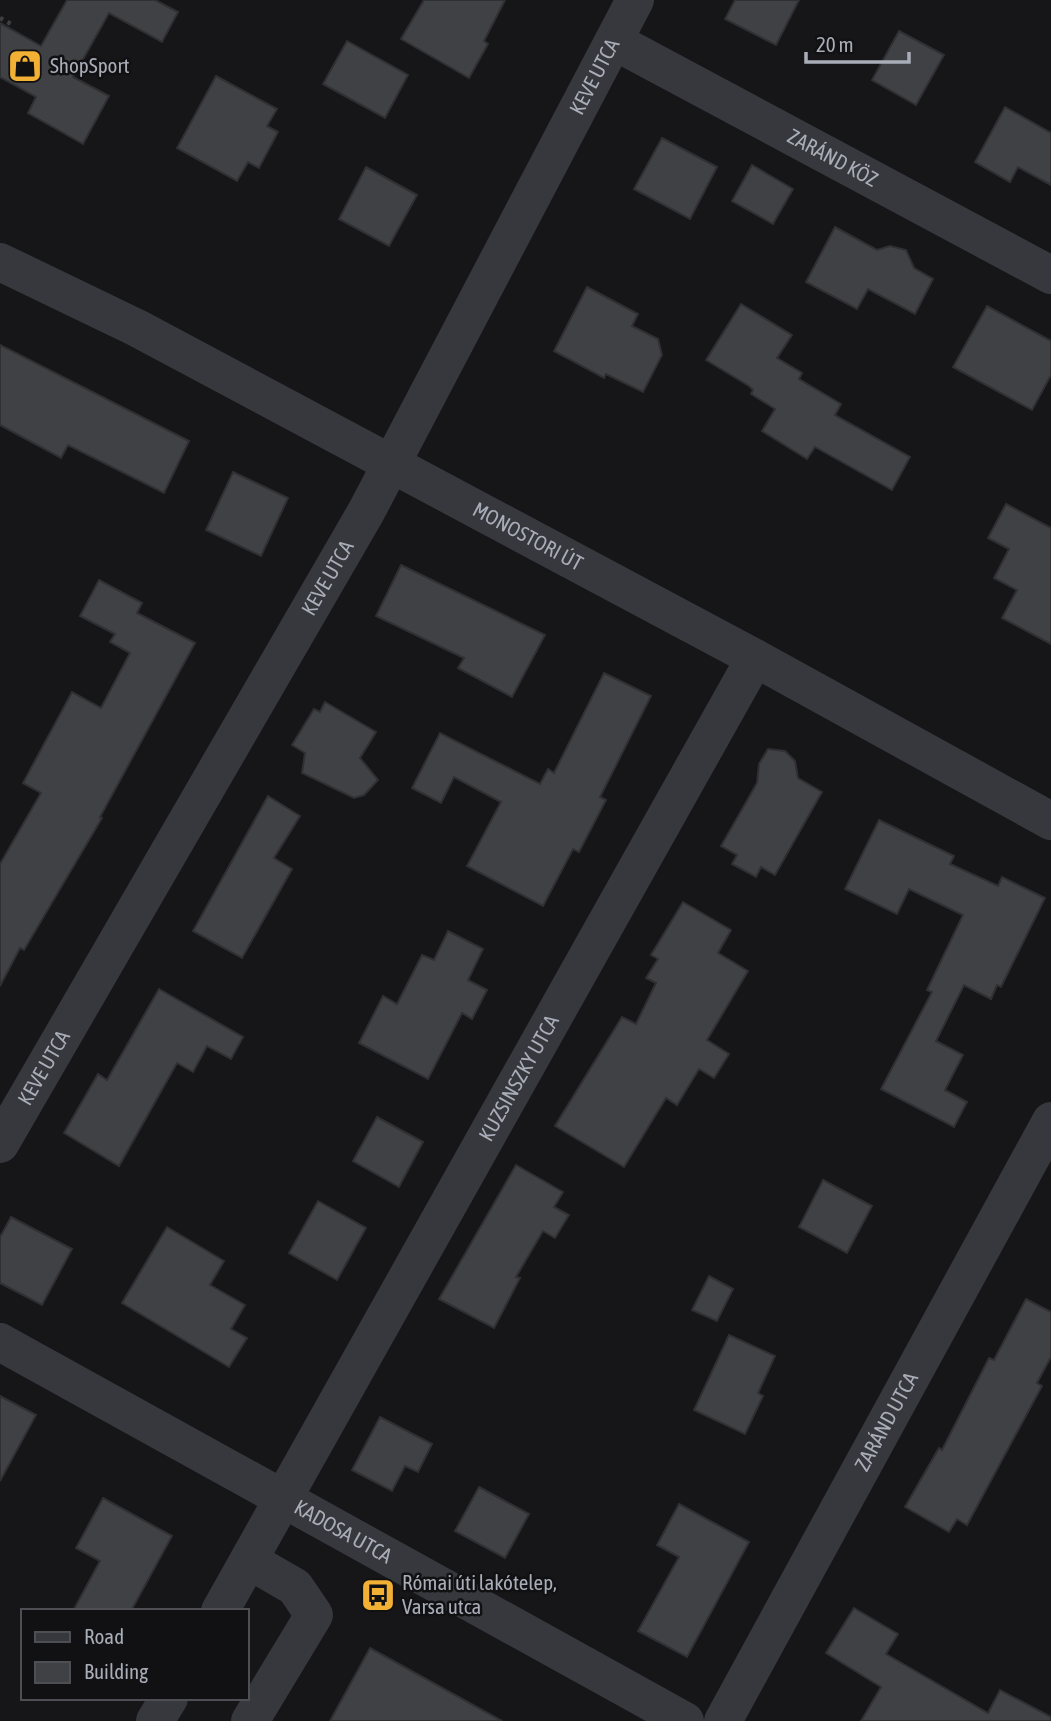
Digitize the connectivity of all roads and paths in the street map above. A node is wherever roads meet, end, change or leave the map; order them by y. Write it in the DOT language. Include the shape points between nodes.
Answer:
graph roads {
  1 [pos="635,0"];
  2 [pos="0,18"];
  3 [pos="13,25"];
  4 [pos="614,41"];
  5 [pos="0,262"];
  6 [pos="1051,275"];
  7 [pos="392,464"];
  8 [pos="755,658"];
  9 [pos="1051,821"];
  10 [pos="1051,1121"];
  11 [pos="0,1144"];
  12 [pos="0,1342"];
  13 [pos="281,1499"];
  14 [pos="250,1561"];
  15 [pos="221,1609"];
  16 [pos="168,1700"];
  17 [pos="155,1721"];
  18 [pos="250,1721"];
  19 [pos="685,1721"];
  20 [pos="723,1721"];
  1 -- 4 [label="street, KEVE UTCA"];
  2 -- 3 [label="path"];
  4 -- 6 [label="street, ZARÁND KÖZ"];
  4 -- 7 [label="street, KEVE UTCA"];
  5 -- 7 [label="street, MONOSTORI ÚT" via="137,328"];
  7 -- 8 [label="street, MONOSTORI ÚT"];
  7 -- 11 [label="street, KEVE UTCA"];
  8 -- 9 [label="street, MONOSTORI ÚT"];
  8 -- 13 [label="street, KUZSINSZKY UTCA"];
  10 -- 20 [label="street, ZARÁND UTCA"];
  12 -- 13 [label="street, KADOSA UTCA"];
  13 -- 14 [label="street, KUZSINSZKY UTCA"];
  13 -- 19 [label="street, KADOSA UTCA"];
  14 -- 15 [label="street, KUZSINSZKY UTCA"];
  14 -- 18 [label="street" via="295,1587 314,1615"];
  16 -- 17 [label="street"];
}
